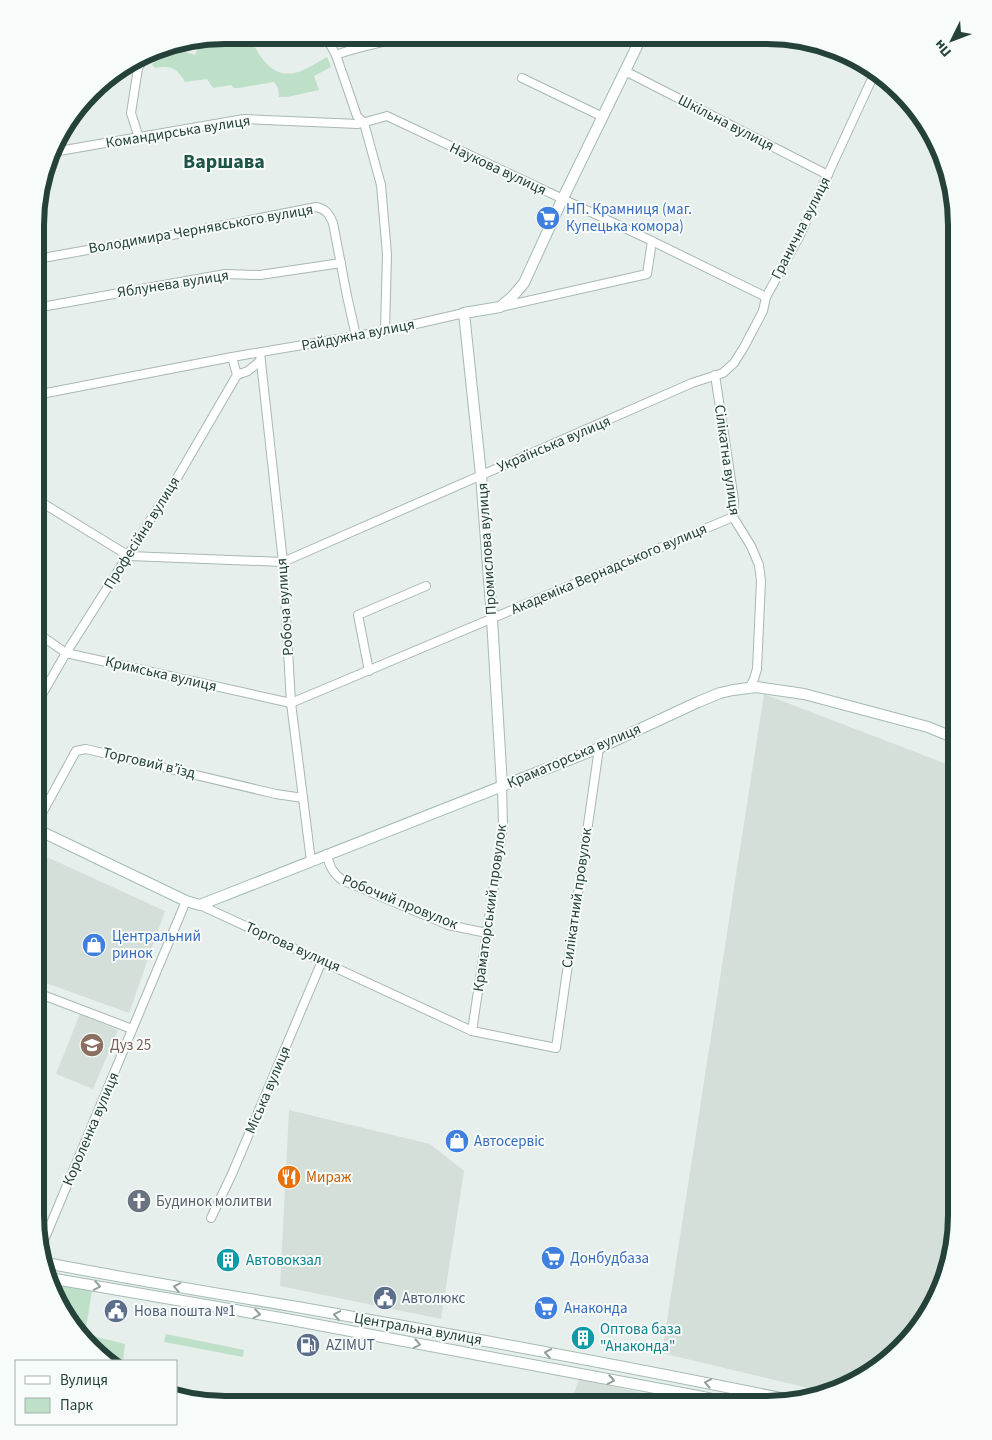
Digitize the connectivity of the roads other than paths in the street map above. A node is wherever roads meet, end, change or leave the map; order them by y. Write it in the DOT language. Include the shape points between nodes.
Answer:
graph roads {
  1 [pos="330,44"];
  2 [pos="372,44"];
  3 [pos="638,44"];
  4 [pos="336,55"];
  5 [pos="140,65"];
  6 [pos="138,68"];
  7 [pos="625,71"];
  8 [pos="522,78"];
  9 [pos="873,78"];
  10 [pos="603,117"];
  11 [pos="364,123"];
  12 [pos="139,138"];
  13 [pos="60,151"];
  14 [pos="828,175"];
  15 [pos="562,200"];
  16 [pos="652,241"];
  17 [pos="44,258"];
  18 [pos="340,263"];
  19 [pos="766,297"];
  20 [pos="44,307"];
  21 [pos="500,307"];
  22 [pos="464,313"];
  23 [pos="385,331"];
  24 [pos="356,336"];
  25 [pos="260,356"];
  26 [pos="232,357"];
  27 [pos="237,375"];
  28 [pos="715,375"];
  29 [pos="44,393"];
  30 [pos="481,475"];
  31 [pos="44,505"];
  32 [pos="733,517"];
  33 [pos="129,556"];
  34 [pos="283,562"];
  35 [pos="426,586"];
  36 [pos="492,619"];
  37 [pos="44,638"];
  38 [pos="66,653"];
  39 [pos="369,671"];
  40 [pos="750,687"];
  41 [pos="44,691"];
  42 [pos="291,703"];
  43 [pos="948,735"];
  44 [pos="599,748"];
  45 [pos="502,786"];
  46 [pos="303,798"];
  47 [pos="44,809"];
  48 [pos="44,833"];
  49 [pos="327,854"];
  50 [pos="311,861"];
  51 [pos="186,901"];
  52 [pos="200,905"];
  53 [pos="487,932"];
  54 [pos="322,961"];
  55 [pos="44,995"];
  56 [pos="132,1029"];
  57 [pos="472,1031"];
  58 [pos="556,1048"];
  59 [pos="211,1218"];
  60 [pos="45,1238"];
  61 [pos="51,1264"];
  62 [pos="55,1279"];
  63 [pos="698,1396"];
  64 [pos="769,1396"];
  1 -- 4 [label="street"];
  2 -- 4 [label="street"];
  3 -- 7 [label="street"];
  4 -- 11 [label="street" via="356,116"];
  5 -- 6 [label="street"];
  6 -- 12 [label="street" via="131,113"];
  7 -- 10 [label="street"];
  7 -- 14 [label="street, Шкільна вулиця"];
  8 -- 10 [label="street"];
  9 -- 14 [label="street, Гранична вулиця"];
  10 -- 15 [label="street"];
  11 -- 12 [label="street, Командирська вулиця" via="244,119"];
  11 -- 15 [label="street, Наукова вулиця" via="387,116"];
  11 -- 23 [label="street" via="381,185 387,254"];
  12 -- 13 [label="street, Командирська вулиця"];
  14 -- 19 [label="street, Гранична вулиця"];
  15 -- 16 [label="street, Наукова вулиця"];
  15 -- 21 [label="street" via="524,282"];
  16 -- 19 [label="street, Наукова вулиця"];
  16 -- 21 [label="street, Райдужна вулиця" via="647,274"];
  17 -- 18 [label="street, Володимира Чернявського вулиця" via="316,207 329,213"];
  18 -- 20 [label="street, Яблунева вулиця" via="260,275 225,274"];
  18 -- 24 [label="street, Володимира Чернявського вулиця"];
  19 -- 28 [label="street, Гранична вулиця" via="763,311 734,363"];
  21 -- 22 [label="street, Райдужна вулиця"];
  22 -- 23 [label="street, Райдужна вулиця"];
  22 -- 30 [label="street, Промислова вулиця"];
  23 -- 24 [label="street, Райдужна вулиця"];
  24 -- 25 [label="street, Райдужна вулиця"];
  25 -- 26 [label="street, Райдужна вулиця"];
  25 -- 27 [label="street" via="248,371"];
  25 -- 34 [label="street, Робоча вулиця"];
  26 -- 27 [label="street"];
  26 -- 29 [label="street, Райдужна вулиця"];
  27 -- 33 [label="street, Професійна вулиця"];
  28 -- 30 [label="street, Українська вулиця"];
  28 -- 32 [label="street, Сілікатна вулиця" via="734,500"];
  30 -- 34 [label="street, Українська вулиця"];
  30 -- 36 [label="street, Промислова вулиця"];
  31 -- 33 [label="street"];
  32 -- 36 [label="street, Академіка Вернадського вулиця"];
  32 -- 40 [label="street, Сілікатна вулиця" via="751,546 762,581 756,669"];
  33 -- 34 [label="street"];
  33 -- 38 [label="street, Професійна вулиця"];
  34 -- 42 [label="street, Робоча вулиця"];
  35 -- 39 [label="street" via="358,615"];
  36 -- 39 [label="street, Академіка Вернадського вулиця"];
  36 -- 45 [label="street, Промислова вулиця"];
  37 -- 38 [label="street, Кримська вулиця"];
  38 -- 41 [label="street, Професійна вулиця"];
  38 -- 42 [label="street, Кримська вулиця"];
  39 -- 42 [label="street, Академіка Вернадського вулиця"];
  40 -- 43 [label="street, Краматорська вулиця" via="804,694"];
  40 -- 44 [label="street, Краматорська вулиця" via="720,693"];
  42 -- 46 [label="street, Робоча вулиця"];
  44 -- 45 [label="street, Краматорська вулиця"];
  44 -- 58 [label="street, Силікатний провулок"];
  45 -- 49 [label="street, Краматорська вулиця"];
  45 -- 53 [label="street, Краматорський провулок" via="503,826"];
  46 -- 47 [label="street, Торговий в’їзд" via="86,749 76,751"];
  46 -- 50 [label="street, Робоча вулиця"];
  48 -- 51 [label="street, Торгова вулиця"];
  49 -- 50 [label="street, Краматорська вулиця"];
  49 -- 53 [label="street, Робочий провулок" via="334,874 342,880 448,925"];
  50 -- 52 [label="street, Краматорська вулиця"];
  51 -- 52 [label="street, Торгова вулиця"];
  51 -- 56 [label="street, Короленка вулиця"];
  52 -- 54 [label="street, Торгова вулиця"];
  53 -- 57 [label="street, Краматорський провулок"];
  54 -- 57 [label="street, Торгова вулиця"];
  54 -- 59 [label="street, Міська вулиця"];
  55 -- 56 [label="street"];
  56 -- 60 [label="street, Короленка вулиця"];
  57 -- 58 [label="street, Торгова вулиця"];
  64 -- 61 [label="street, Центральна вулиця, one-way"];
  62 -- 63 [label="street, Центральна вулиця, one-way"];
}
